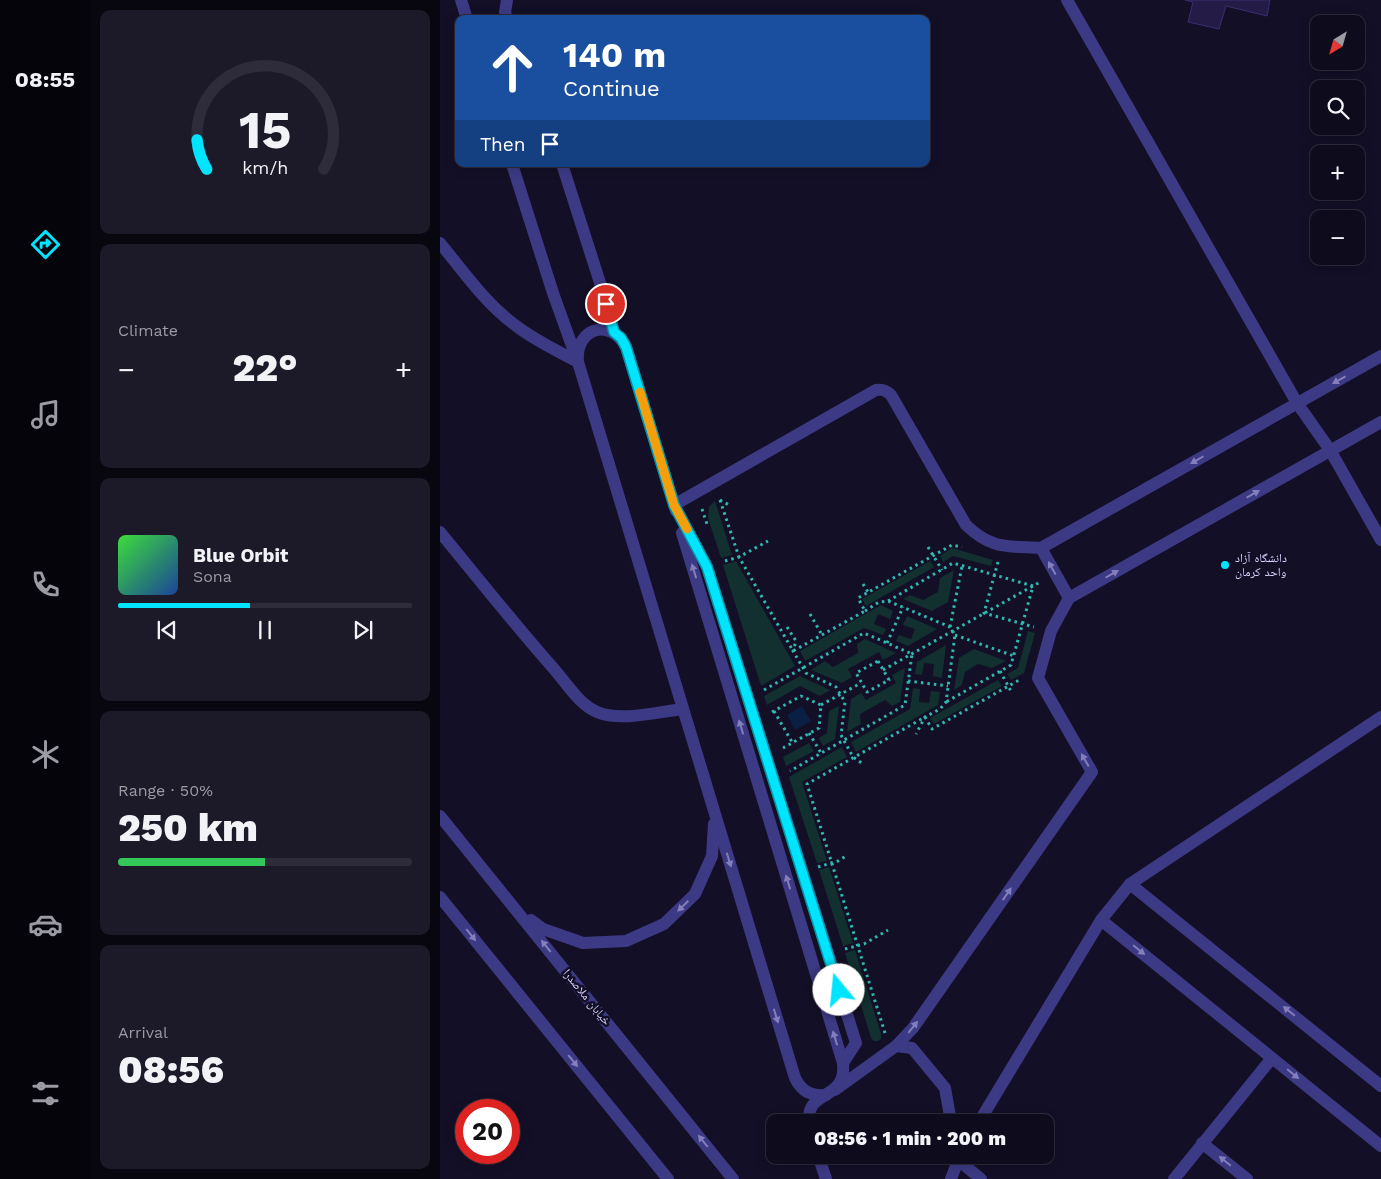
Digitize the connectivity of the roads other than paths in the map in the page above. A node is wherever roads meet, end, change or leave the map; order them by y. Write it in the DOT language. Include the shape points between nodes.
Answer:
graph roads {
  1 [pos="461,0"];
  2 [pos="507,0"];
  3 [pos="1067,0"];
  4 [pos="466,15"];
  5 [pos="506,15"];
  6 [pos="513,167"];
  7 [pos="563,167"];
  8 [pos="440,242"];
  9 [pos="614,332"];
  10 [pos="1381,356"];
  11 [pos="578,362"];
  12 [pos="1297,403"];
  13 [pos="1381,422"];
  14 [pos="1330,450"];
  15 [pos="674,505"];
  16 [pos="440,532"];
  17 [pos="1381,540"];
  18 [pos="1041,548"];
  19 [pos="1069,598"];
  20 [pos="683,709"];
  21 [pos="1381,717"];
  22 [pos="715,814"];
  23 [pos="440,816"];
  24 [pos="1130,884"];
  25 [pos="440,897"];
  26 [pos="510,902"];
  27 [pos="1101,920"];
  28 [pos="890,1043"];
  29 [pos="1272,1058"];
  30 [pos="843,1064"];
  31 [pos="1381,1086"];
  32 [pos="830,1092"];
  33 [pos="809,1114"];
  34 [pos="950,1114"];
  35 [pos="984,1114"];
  36 [pos="1202,1143"];
  37 [pos="1381,1146"];
  38 [pos="821,1164"];
  39 [pos="956,1164"];
  40 [pos="966,1164"];
  41 [pos="1179,1177"];
  42 [pos="668,1179"];
  43 [pos="733,1179"];
  44 [pos="826,1179"];
  45 [pos="951,1179"];
  46 [pos="982,1179"];
  47 [pos="1247,1179"];
  1 -- 4 [label="street"];
  2 -- 5 [label="street"];
  3 -- 12 [label="street"];
  6 -- 11 [label="street"];
  7 -- 9 [label="street"];
  8 -- 11 [label="street" via="489,302 514,325"];
  9 -- 11 [label="street" via="594,330 586,335 577,352"];
  9 -- 15 [label="street" via="626,347"];
  10 -- 12 [label="street, one-way"];
  11 -- 20 [label="street"];
  12 -- 14 [label="street"];
  12 -- 18 [label="street, one-way"];
  13 -- 14 [label="street"];
  14 -- 17 [label="street"];
  19 -- 14 [label="street, one-way"];
  15 -- 18 [label="street" via="881,389 890,394 966,525 992,544"];
  30 -- 15 [label="street, one-way"];
  15 -- 30 [label="street" via="707,567 856,1043"];
  16 -- 20 [label="street" via="584,704 611,716"];
  19 -- 18 [label="street, one-way"];
  28 -- 19 [label="street, one-way" via="913,1028 1092,772 1038,678 1051,632"];
  20 -- 22 [label="street"];
  21 -- 24 [label="street"];
  22 -- 26 [label="street, one-way" via="712,856 695,894 664,924 626,941 583,943 543,929"];
  22 -- 32 [label="street, one-way" via="795,1078 807,1093 816,1096"];
  23 -- 26 [label="street, خیابان ملاصدرا"];
  24 -- 27 [label="street"];
  31 -- 24 [label="street, one-way"];
  25 -- 42 [label="street, one-way"];
  43 -- 26 [label="street, خیابان ملاصدرا, one-way"];
  27 -- 29 [label="street, one-way"];
  27 -- 35 [label="street"];
  28 -- 32 [label="street"];
  28 -- 34 [label="street" via="912,1048 945,1088"];
  29 -- 36 [label="street"];
  29 -- 37 [label="street, one-way"];
  30 -- 32 [label="street" via="841,1082"];
  32 -- 33 [label="street" via="818,1099"];
  36 -- 41 [label="street"];
  47 -- 36 [label="street, one-way"];
  38 -- 44 [label="street"];
  39 -- 45 [label="street"];
  40 -- 46 [label="street"];
}
